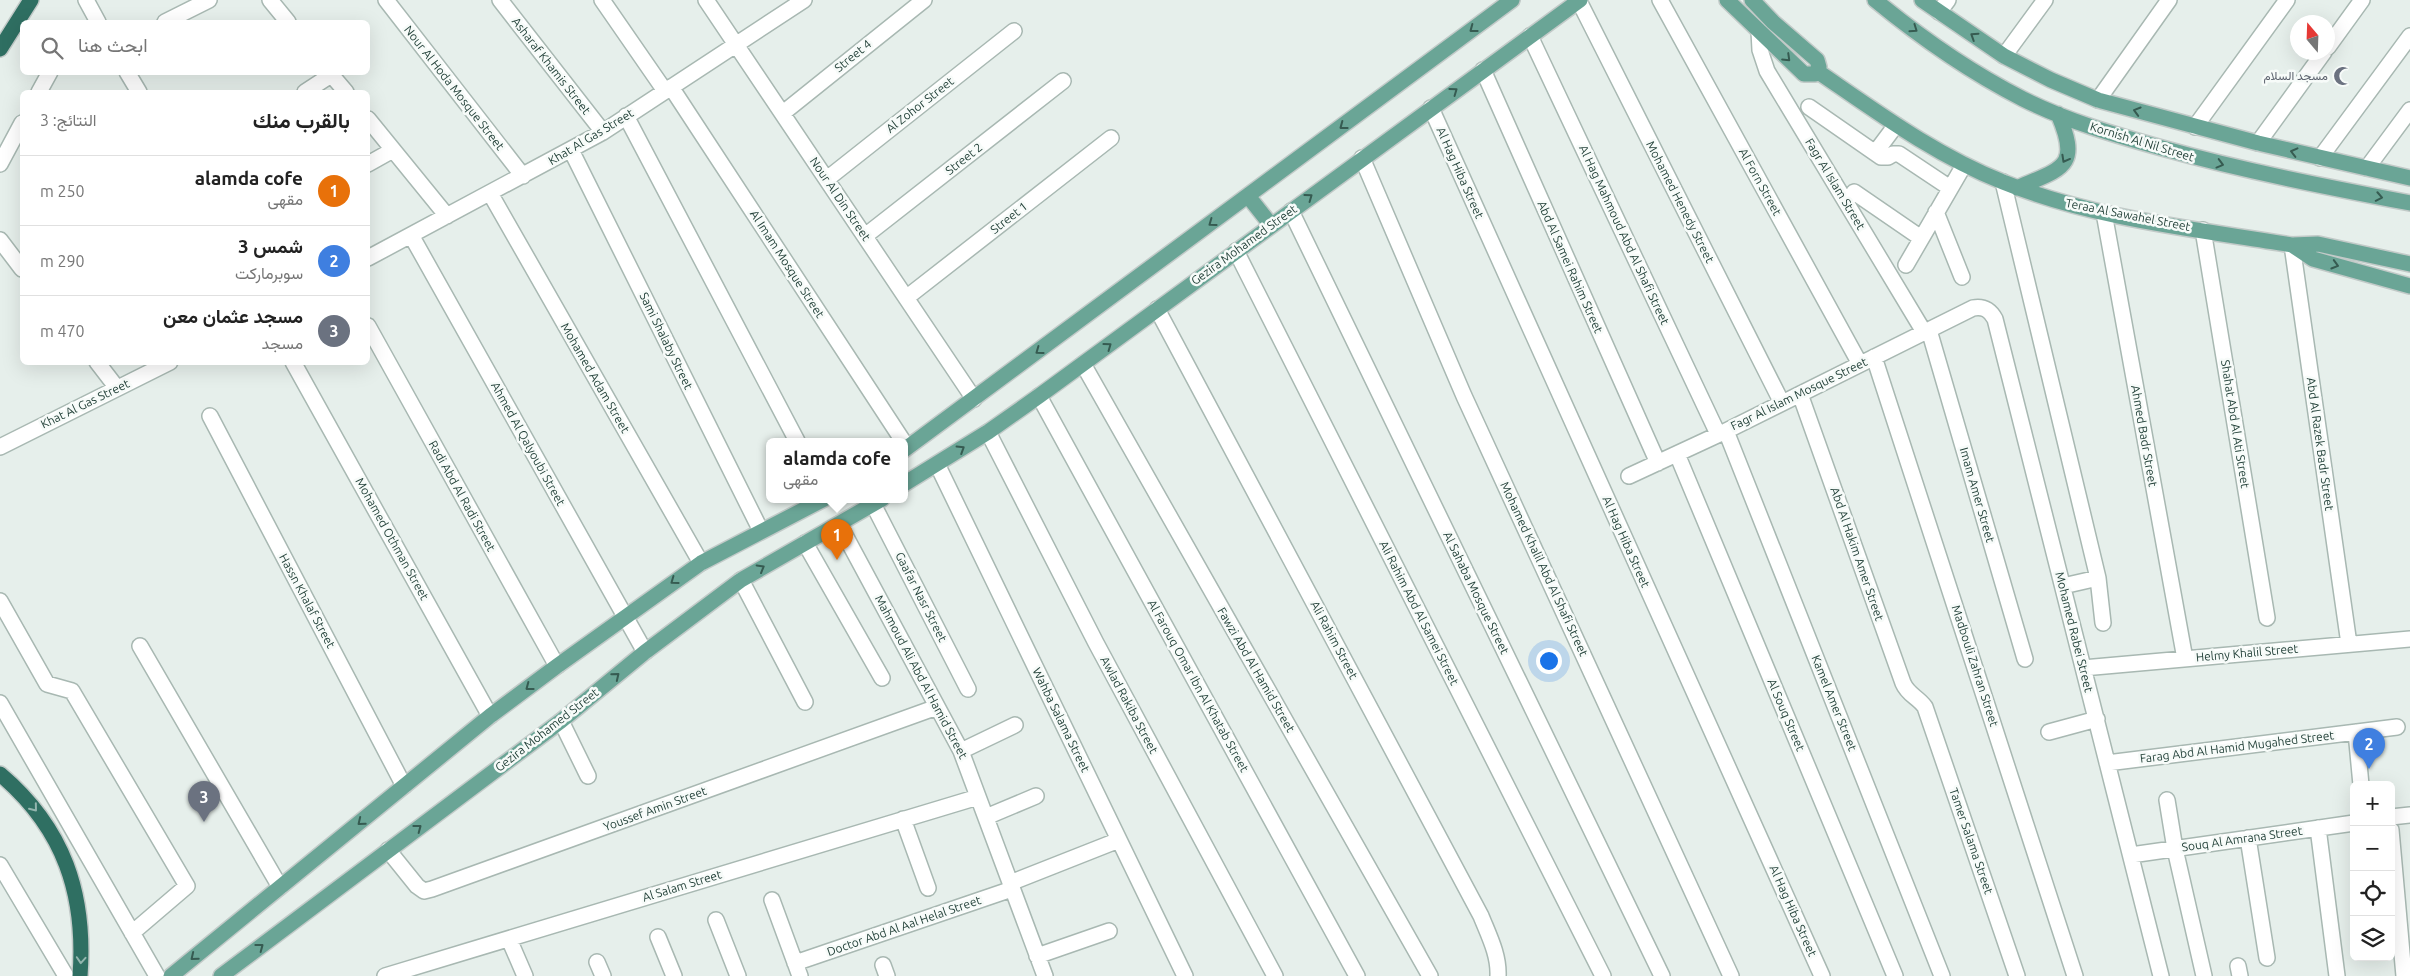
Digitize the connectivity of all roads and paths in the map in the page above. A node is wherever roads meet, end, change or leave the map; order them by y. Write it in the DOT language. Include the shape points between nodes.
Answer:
graph roads {
  1 [pos="31,0"];
  2 [pos="86,0"];
  3 [pos="209,0"];
  4 [pos="270,0"];
  5 [pos="386,0"];
  6 [pos="500,0"];
  7 [pos="602,0"];
  8 [pos="706,0"];
  9 [pos="804,0"];
  10 [pos="924,0"];
  11 [pos="1512,0"];
  12 [pos="1579,0"];
  13 [pos="1660,0"];
  14 [pos="1727,0"];
  15 [pos="1752,0"];
  16 [pos="1875,0"];
  17 [pos="1922,0"];
  18 [pos="2044,0"];
  19 [pos="2169,0"];
  20 [pos="2288,0"];
  21 [pos="2362,0"];
  22 [pos="1943,6"];
  23 [pos="92,20"];
  24 [pos="169,20"];
  25 [pos="286,20"];
  26 [pos="1014,31"];
  27 [pos="1759,31"];
  28 [pos="1530,36"];
  29 [pos="2410,36"];
  30 [pos="2335,38"];
  31 [pos="737,44"];
  32 [pos="0,49"];
  33 [pos="2004,56"];
  34 [pos="2318,60"];
  35 [pos="1483,70"];
  36 [pos="1817,71"];
  37 [pos="48,75"];
  38 [pos="129,75"];
  39 [pos="329,75"];
  40 [pos="331,75"];
  41 [pos="1063,81"];
  42 [pos="668,89"];
  43 [pos="40,90"];
  44 [pos="138,90"];
  45 [pos="308,90"];
  46 [pos="344,90"];
  47 [pos="2098,100"];
  48 [pos="1809,107"];
  49 [pos="1431,108"];
  50 [pos="2410,110"];
  51 [pos="783,113"];
  52 [pos="2058,114"];
  53 [pos="626,116"];
  54 [pos="370,121"];
  55 [pos="1896,125"];
  56 [pos="20,127"];
  57 [pos="2194,127"];
  58 [pos="603,132"];
  59 [pos="1112,138"];
  60 [pos="2258,143"];
  61 [pos="393,150"];
  62 [pos="571,150"];
  63 [pos="1875,153"];
  64 [pos="1362,158"];
  65 [pos="2320,158"];
  66 [pos="370,163"];
  67 [pos="0,164"];
  68 [pos="1964,165"];
  69 [pos="2367,168"];
  70 [pos="523,176"];
  71 [pos="2410,178"];
  72 [pos="827,179"];
  73 [pos="2003,182"];
  74 [pos="1950,188"];
  75 [pos="2018,188"];
  76 [pos="1854,192"];
  77 [pos="490,194"];
  78 [pos="1248,196"];
  79 [pos="2410,203"];
  80 [pos="1291,211"];
  81 [pos="1936,212"];
  82 [pos="2104,213"];
  83 [pos="446,216"];
  84 [pos="1271,225"];
  85 [pos="2203,230"];
  86 [pos="411,235"];
  87 [pos="865,236"];
  88 [pos="1921,238"];
  89 [pos="0,240"];
  90 [pos="2292,245"];
  91 [pos="1236,251"];
  92 [pos="370,257"];
  93 [pos="2410,264"];
  94 [pos="1906,265"];
  95 [pos="20,266"];
  96 [pos="1962,277"];
  97 [pos="2410,286"];
  98 [pos="906,298"];
  99 [pos="1157,309"];
  100 [pos="1968,311"];
  101 [pos="370,330"];
  102 [pos="1926,331"];
  103 [pos="1867,361"];
  104 [pos="1083,364"];
  105 [pos="99,365"];
  106 [pos="164,365"];
  107 [pos="295,365"];
  108 [pos="117,388"];
  109 [pos="1800,394"];
  110 [pos="1039,396"];
  111 [pos="974,399"];
  112 [pos="1782,403"];
  113 [pos="210,416"];
  114 [pos="988,432"];
  115 [pos="1722,433"];
  116 [pos="795,438"];
  117 [pos="900,438"];
  118 [pos="908,444"];
  119 [pos="0,447"];
  120 [pos="1676,454"];
  121 [pos="1658,463"];
  122 [pos="937,464"];
  123 [pos="1629,476"];
  124 [pos="908,482"];
  125 [pos="816,503"];
  126 [pos="874,503"];
  127 [pos="878,503"];
  128 [pos="839,524"];
  129 [pos="761,531"];
  130 [pos="805,543"];
  131 [pos="700,562"];
  132 [pos="2098,578"];
  133 [pos="740,580"];
  134 [pos="2063,586"];
  135 [pos="0,601"];
  136 [pos="625,616"];
  137 [pos="2268,618"];
  138 [pos="2103,623"];
  139 [pos="2410,638"];
  140 [pos="2349,644"];
  141 [pos="140,646"];
  142 [pos="645,652"];
  143 [pos="2025,659"];
  144 [pos="2185,659"];
  145 [pos="557,666"];
  146 [pos="2084,668"];
  147 [pos="882,678"];
  148 [pos="968,689"];
  149 [pos="805,702"];
  150 [pos="0,703"];
  151 [pos="937,707"];
  152 [pos="1925,707"];
  153 [pos="490,716"];
  154 [pos="2096,719"];
  155 [pos="561,720"];
  156 [pos="1015,725"];
  157 [pos="2397,727"];
  158 [pos="2049,732"];
  159 [pos="2356,732"];
  160 [pos="962,751"];
  161 [pos="2108,763"];
  162 [pos="0,774"];
  163 [pos="588,776"];
  164 [pos="2362,781"];
  165 [pos="404,786"];
  166 [pos="978,796"];
  167 [pos="1036,796"];
  168 [pos="2167,800"];
  169 [pos="2410,815"];
  170 [pos="986,817"];
  171 [pos="2395,817"];
  172 [pos="903,819"];
  173 [pos="2350,824"];
  174 [pos="2318,828"];
  175 [pos="2248,838"];
  176 [pos="1119,840"];
  177 [pos="2175,849"];
  178 [pos="388,850"];
  179 [pos="2131,855"];
  180 [pos="0,865"];
  181 [pos="2395,871"];
  182 [pos="1011,886"];
  183 [pos="280,887"];
  184 [pos="928,888"];
  185 [pos="772,900"];
  186 [pos="716,920"];
  187 [pos="1109,931"];
  188 [pos="132,932"];
  189 [pos="658,937"];
  190 [pos="509,938"];
  191 [pos="1037,956"];
  192 [pos="2268,958"];
  193 [pos="797,969"];
  194 [pos="66,976"];
  195 [pos="80,976"];
  196 [pos="157,976"];
  197 [pos="171,976"];
  198 [pos="222,976"];
  199 [pos="385,976"];
  200 [pos="525,976"];
  201 [pos="674,976"];
  202 [pos="738,976"];
  203 [pos="1045,976"];
  204 [pos="1185,976"];
  205 [pos="1275,976"];
  206 [pos="1357,976"];
  207 [pos="1430,976"];
  208 [pos="1498,976"];
  209 [pos="1603,976"];
  210 [pos="1662,976"];
  211 [pos="1731,976"];
  212 [pos="1822,976"];
  213 [pos="1895,976"];
  214 [pos="1942,976"];
  215 [pos="2017,976"];
  216 [pos="2075,976"];
  217 [pos="2161,976"];
  218 [pos="2204,976"];
  219 [pos="2337,976"];
  220 [pos="2404,976"];
  1 -- 32 [label="highway"];
  2 -- 23 [label="street"];
  3 -- 24 [label="street"];
  4 -- 25 [label="street"];
  5 -- 70 [label="street, Nour Al Hoda Mosque Street"];
  6 -- 58 [label="street, Asharaf Khamis Street"];
  7 -- 42 [label="street, Al Imam Mosque Street"];
  8 -- 31 [label="street, Nour Al Din Street"];
  9 -- 31 [label="street, Khat Al Gas Street"];
  10 -- 51 [label="street, Street 4"];
  11 -- 78 [label="main road, one-way"];
  12 -- 28 [label="main road, Gezira Mohamed Street"];
  12 -- 112 [label="street, Mohamed Henedy Street"];
  13 -- 103 [label="street, Al Forn Street"];
  14 -- 27 [label="main road, Teraa Al Sawahel Street"];
  15 -- 36 [label="main road, Teraa Al Sawahel Street" via="1814,57 1819,64"];
  16 -- 52 [label="main road, Kornish Al Nil Street, one-way" via="1967,66 2024,99"];
  17 -- 22 [label="main road"];
  18 -- 33 [label="street"];
  19 -- 47 [label="street"];
  20 -- 57 [label="street"];
  21 -- 30 [label="street"];
  33 -- 22 [label="main road, one-way"];
  26 -- 72 [label="street, Al Zohor Street"];
  27 -- 36 [label="main road, Teraa Al Sawahel Street, one-way" via="1804,74 1811,76"];
  27 -- 102 [label="street, Fagr Al Islam Street" via="1766,71"];
  28 -- 35 [label="main road, Gezira Mohamed Street"];
  28 -- 115 [label="street, Al Hag Mahmoud Abd Al Shafi Street"];
  29 -- 65 [label="street"];
  31 -- 42 [label="street, Khat Al Gas Street"];
  31 -- 51 [label="street, Nour Al Din Street"];
  33 -- 47 [label="main road"];
  34 -- 60 [label="street"];
  49 -- 35 [label="main road, Gezira Mohamed Street, one-way"];
  35 -- 121 [label="street, Abd Al Samei Rahim Street"];
  36 -- 55 [label="main road, Teraa Al Sawahel Street"];
  37 -- 43 [label="street"];
  38 -- 44 [label="street"];
  39 -- 45 [label="street"];
  40 -- 46 [label="street"];
  41 -- 87 [label="street, Street 2"];
  42 -- 53 [label="street, Khat Al Gas Street"];
  42 -- 117 [label="street, Al Imam Mosque Street"];
  57 -- 47 [label="main road, one-way"];
  48 -- 63 [label="street"];
  49 -- 64 [label="main road, Gezira Mohamed Street"];
  49 -- 212 [label="street, Al Hag Hiba Street"];
  50 -- 69 [label="street"];
  51 -- 72 [label="street, Nour Al Din Street"];
  52 -- 75 [label="main road, one-way" via="2070,148 2065,162 2053,172"];
  52 -- 79 [label="main road, Kornish Al Nil Street, one-way" via="2106,133 2234,168"];
  53 -- 58 [label="street, Khat Al Gas Street"];
  53 -- 116 [label="street"];
  54 -- 61 [label="street"];
  55 -- 63 [label="street"];
  55 -- 68 [label="main road, Teraa Al Sawahel Street"];
  56 -- 67 [label="street"];
  57 -- 60 [label="main road"];
  58 -- 62 [label="street, Khat Al Gas Street"];
  59 -- 98 [label="street, Street 1"];
  65 -- 60 [label="main road, one-way"];
  61 -- 66 [label="street"];
  61 -- 83 [label="street"];
  62 -- 70 [label="street, Khat Al Gas Street"];
  62 -- 129 [label="street, Sami Shalaby Street"];
  63 -- 74 [label="street" via="1885,158 1899,154"];
  80 -- 64 [label="main road, Gezira Mohamed Street, one-way"];
  64 -- 211 [label="street, Mohamed Khalil Abd Al Shafi Street" via="1464,396"];
  65 -- 69 [label="main road"];
  68 -- 73 [label="main road, Teraa Al Sawahel Street"];
  68 -- 74 [label="street"];
  69 -- 71 [label="main road"];
  70 -- 77 [label="street, Khat Al Gas Street"];
  72 -- 87 [label="street, Nour Al Din Street"];
  73 -- 75 [label="main road, Teraa Al Sawahel Street"];
  73 -- 132 [label="street"];
  74 -- 81 [label="street"];
  75 -- 82 [label="main road, Teraa Al Sawahel Street"];
  76 -- 88 [label="street"];
  77 -- 83 [label="street, Khat Al Gas Street"];
  77 -- 131 [label="street, Mohamed Adam Street"];
  78 -- 84 [label="main road"];
  78 -- 111 [label="main road, one-way"];
  80 -- 84 [label="main road, Gezira Mohamed Street"];
  80 -- 210 [label="street, Al Sahaba Mosque Street"];
  81 -- 88 [label="street"];
  81 -- 96 [label="street"];
  82 -- 85 [label="main road, Teraa Al Sawahel Street"];
  82 -- 144 [label="street, Ahmed Badr Street"];
  83 -- 86 [label="street, Khat Al Gas Street"];
  84 -- 91 [label="main road, Gezira Mohamed Street"];
  85 -- 90 [label="main road, Teraa Al Sawahel Street"];
  85 -- 137 [label="street, Shahat Abd Al Ati Street"];
  86 -- 92 [label="street, Khat Al Gas Street"];
  86 -- 136 [label="street, Ahmed Al Qalyoubi Street"];
  87 -- 98 [label="street, Nour Al Din Street"];
  88 -- 94 [label="street"];
  89 -- 95 [label="street"];
  90 -- 93 [label="main road, Teraa Al Sawahel Street" via="2318,244"];
  90 -- 97 [label="main road, Teraa Al Sawahel Street, one-way" via="2313,259"];
  90 -- 140 [label="street, Abd Al Razek Badr Street"];
  91 -- 99 [label="main road, Gezira Mohamed Street"];
  91 -- 209 [label="street, Ali Rahim Abd Al Samei Street"];
  98 -- 111 [label="street, Nour Al Din Street"];
  104 -- 99 [label="main road, Gezira Mohamed Street, one-way"];
  99 -- 208 [label="street, Ali Rahim Street" via="1481,916 1493,947"];
  100 -- 102 [label="street, Fagr Al Islam Mosque Street"];
  100 -- 134 [label="street, Mohamed Rabei Street" via="1985,308 1995,319"];
  101 -- 145 [label="street, Radi Abd Al Radi Street"];
  102 -- 103 [label="street, Fagr Al Islam Mosque Street"];
  102 -- 143 [label="street, Imam Amer Street"];
  103 -- 109 [label="street, Fagr Al Islam Mosque Street"];
  103 -- 216 [label="street, Madbouli Zahran Street"];
  104 -- 110 [label="main road, Gezira Mohamed Street"];
  104 -- 207 [label="street, Fawzi Abd Al Hamid Street"];
  105 -- 108 [label="street"];
  106 -- 108 [label="street, Khat Al Gas Street"];
  107 -- 153 [label="street, Mohamed Othman Street"];
  108 -- 119 [label="street, Khat Al Gas Street"];
  109 -- 112 [label="street, Fagr Al Islam Mosque Street"];
  109 -- 152 [label="street, Abd Al Hakim Amer Street" via="1903,683 1907,692"];
  110 -- 114 [label="main road, Gezira Mohamed Street"];
  110 -- 206 [label="street, Al Farouq Omar Ibn Al Khatab Street"];
  111 -- 118 [label="main road"];
  112 -- 115 [label="street, Fagr Al Islam Mosque Street"];
  113 -- 165 [label="street, Hassn Khalaf Street"];
  122 -- 114 [label="main road, Gezira Mohamed Street, one-way"];
  114 -- 205 [label="street, Awlad Rakiba Street" via="1096,643"];
  115 -- 120 [label="street, Fagr Al Islam Mosque Street"];
  115 -- 214 [label="street, Kamel Amer Street"];
  120 -- 121 [label="street, Fagr Al Islam Mosque Street"];
  120 -- 213 [label="street, Al Souq Street"];
  121 -- 123 [label="street, Fagr Al Islam Mosque Street"];
  122 -- 124 [label="main road, Gezira Mohamed Street"];
  122 -- 176 [label="street, Wahba Salama Street"];
  125 -- 129 [label="main road"];
  126 -- 128 [label="main road, Gezira Mohamed Street"];
  127 -- 148 [label="street, Gaafar Nasr Street"];
  128 -- 130 [label="main road, Gezira Mohamed Street"];
  128 -- 151 [label="street, Mahmoud Ali Abd Al Hamid Street"];
  129 -- 131 [label="main road"];
  133 -- 130 [label="main road, Gezira Mohamed Street, one-way"];
  130 -- 147 [label="street"];
  131 -- 136 [label="main road, one-way"];
  132 -- 134 [label="street"];
  132 -- 138 [label="street"];
  133 -- 142 [label="main road, Gezira Mohamed Street"];
  133 -- 149 [label="street"];
  134 -- 146 [label="street, Mohamed Rabei Street"];
  135 -- 188 [label="street" via="46,684 72,691 188,886"];
  136 -- 142 [label="street, Ahmed Al Qalyoubi Street"];
  136 -- 145 [label="main road"];
  139 -- 140 [label="street, Helmy Khalil Street"];
  140 -- 144 [label="street, Helmy Khalil Street"];
  141 -- 183 [label="street"];
  155 -- 142 [label="main road, Gezira Mohamed Street, one-way"];
  144 -- 146 [label="street, Helmy Khalil Street"];
  145 -- 153 [label="main road, one-way"];
  146 -- 154 [label="street, Mohamed Rabei Street"];
  150 -- 188 [label="street"];
  151 -- 160 [label="street, Mahmoud Ali Abd Al Hamid Street"];
  151 -- 178 [label="street, Youssef Amin Street" via="432,889 424,891 417,886"];
  152 -- 215 [label="street, Tamer Salama Street"];
  153 -- 165 [label="main road"];
  154 -- 158 [label="street"];
  154 -- 161 [label="street, Mohamed Rabei Street"];
  155 -- 163 [label="street"];
  178 -- 155 [label="main road, Gezira Mohamed Street, one-way"];
  156 -- 160 [label="street"];
  157 -- 159 [label="street, Farag Abd Al Hamid Mugahed Street"];
  159 -- 161 [label="street, Farag Abd Al Hamid Mugahed Street"];
  159 -- 164 [label="street"];
  160 -- 166 [label="street, Mahmoud Ali Abd Al Hamid Street"];
  161 -- 179 [label="street, Mohamed Rabei Street"];
  162 -- 195 [label="highway, one-way" via="38,813 57,843 71,875 80,909"];
  165 -- 183 [label="main road, one-way"];
  166 -- 170 [label="street, Mahmoud Ali Abd Al Hamid Street"];
  166 -- 172 [label="street, Al Salam Street"];
  167 -- 170 [label="street"];
  168 -- 177 [label="street"];
  169 -- 171 [label="street"];
  170 -- 182 [label="street, Mahmoud Ali Abd Al Hamid Street"];
  172 -- 184 [label="street"];
  172 -- 190 [label="street, Al Salam Street"];
  173 -- 174 [label="street, Souq Al Amrana Street"];
  174 -- 175 [label="street, Souq Al Amrana Street"];
  174 -- 219 [label="street"];
  175 -- 177 [label="street, Souq Al Amrana Street"];
  175 -- 192 [label="street"];
  176 -- 182 [label="street, Doctor Abd Al Aal Helal Street"];
  176 -- 204 [label="street, Wahba Salama Street"];
  177 -- 179 [label="street, Souq Al Amrana Street"];
  177 -- 218 [label="street"];
  198 -- 178 [label="main road, Gezira Mohamed Street, one-way"];
  179 -- 217 [label="street, Mohamed Rabei Street"];
  180 -- 194 [label="street"];
  181 -- 220 [label="street"];
  182 -- 191 [label="street, Mahmoud Ali Abd Al Hamid Street"];
  182 -- 193 [label="street, Doctor Abd Al Aal Helal Street"];
  183 -- 197 [label="main road, one-way"];
  185 -- 193 [label="street"];
  186 -- 202 [label="street"];
  187 -- 191 [label="street"];
  188 -- 196 [label="street"];
  189 -- 201 [label="street"];
  190 -- 199 [label="street, Al Salam Street"];
  190 -- 200 [label="street"];
  191 -- 203 [label="street, Mahmoud Ali Abd Al Hamid Street"];
}
